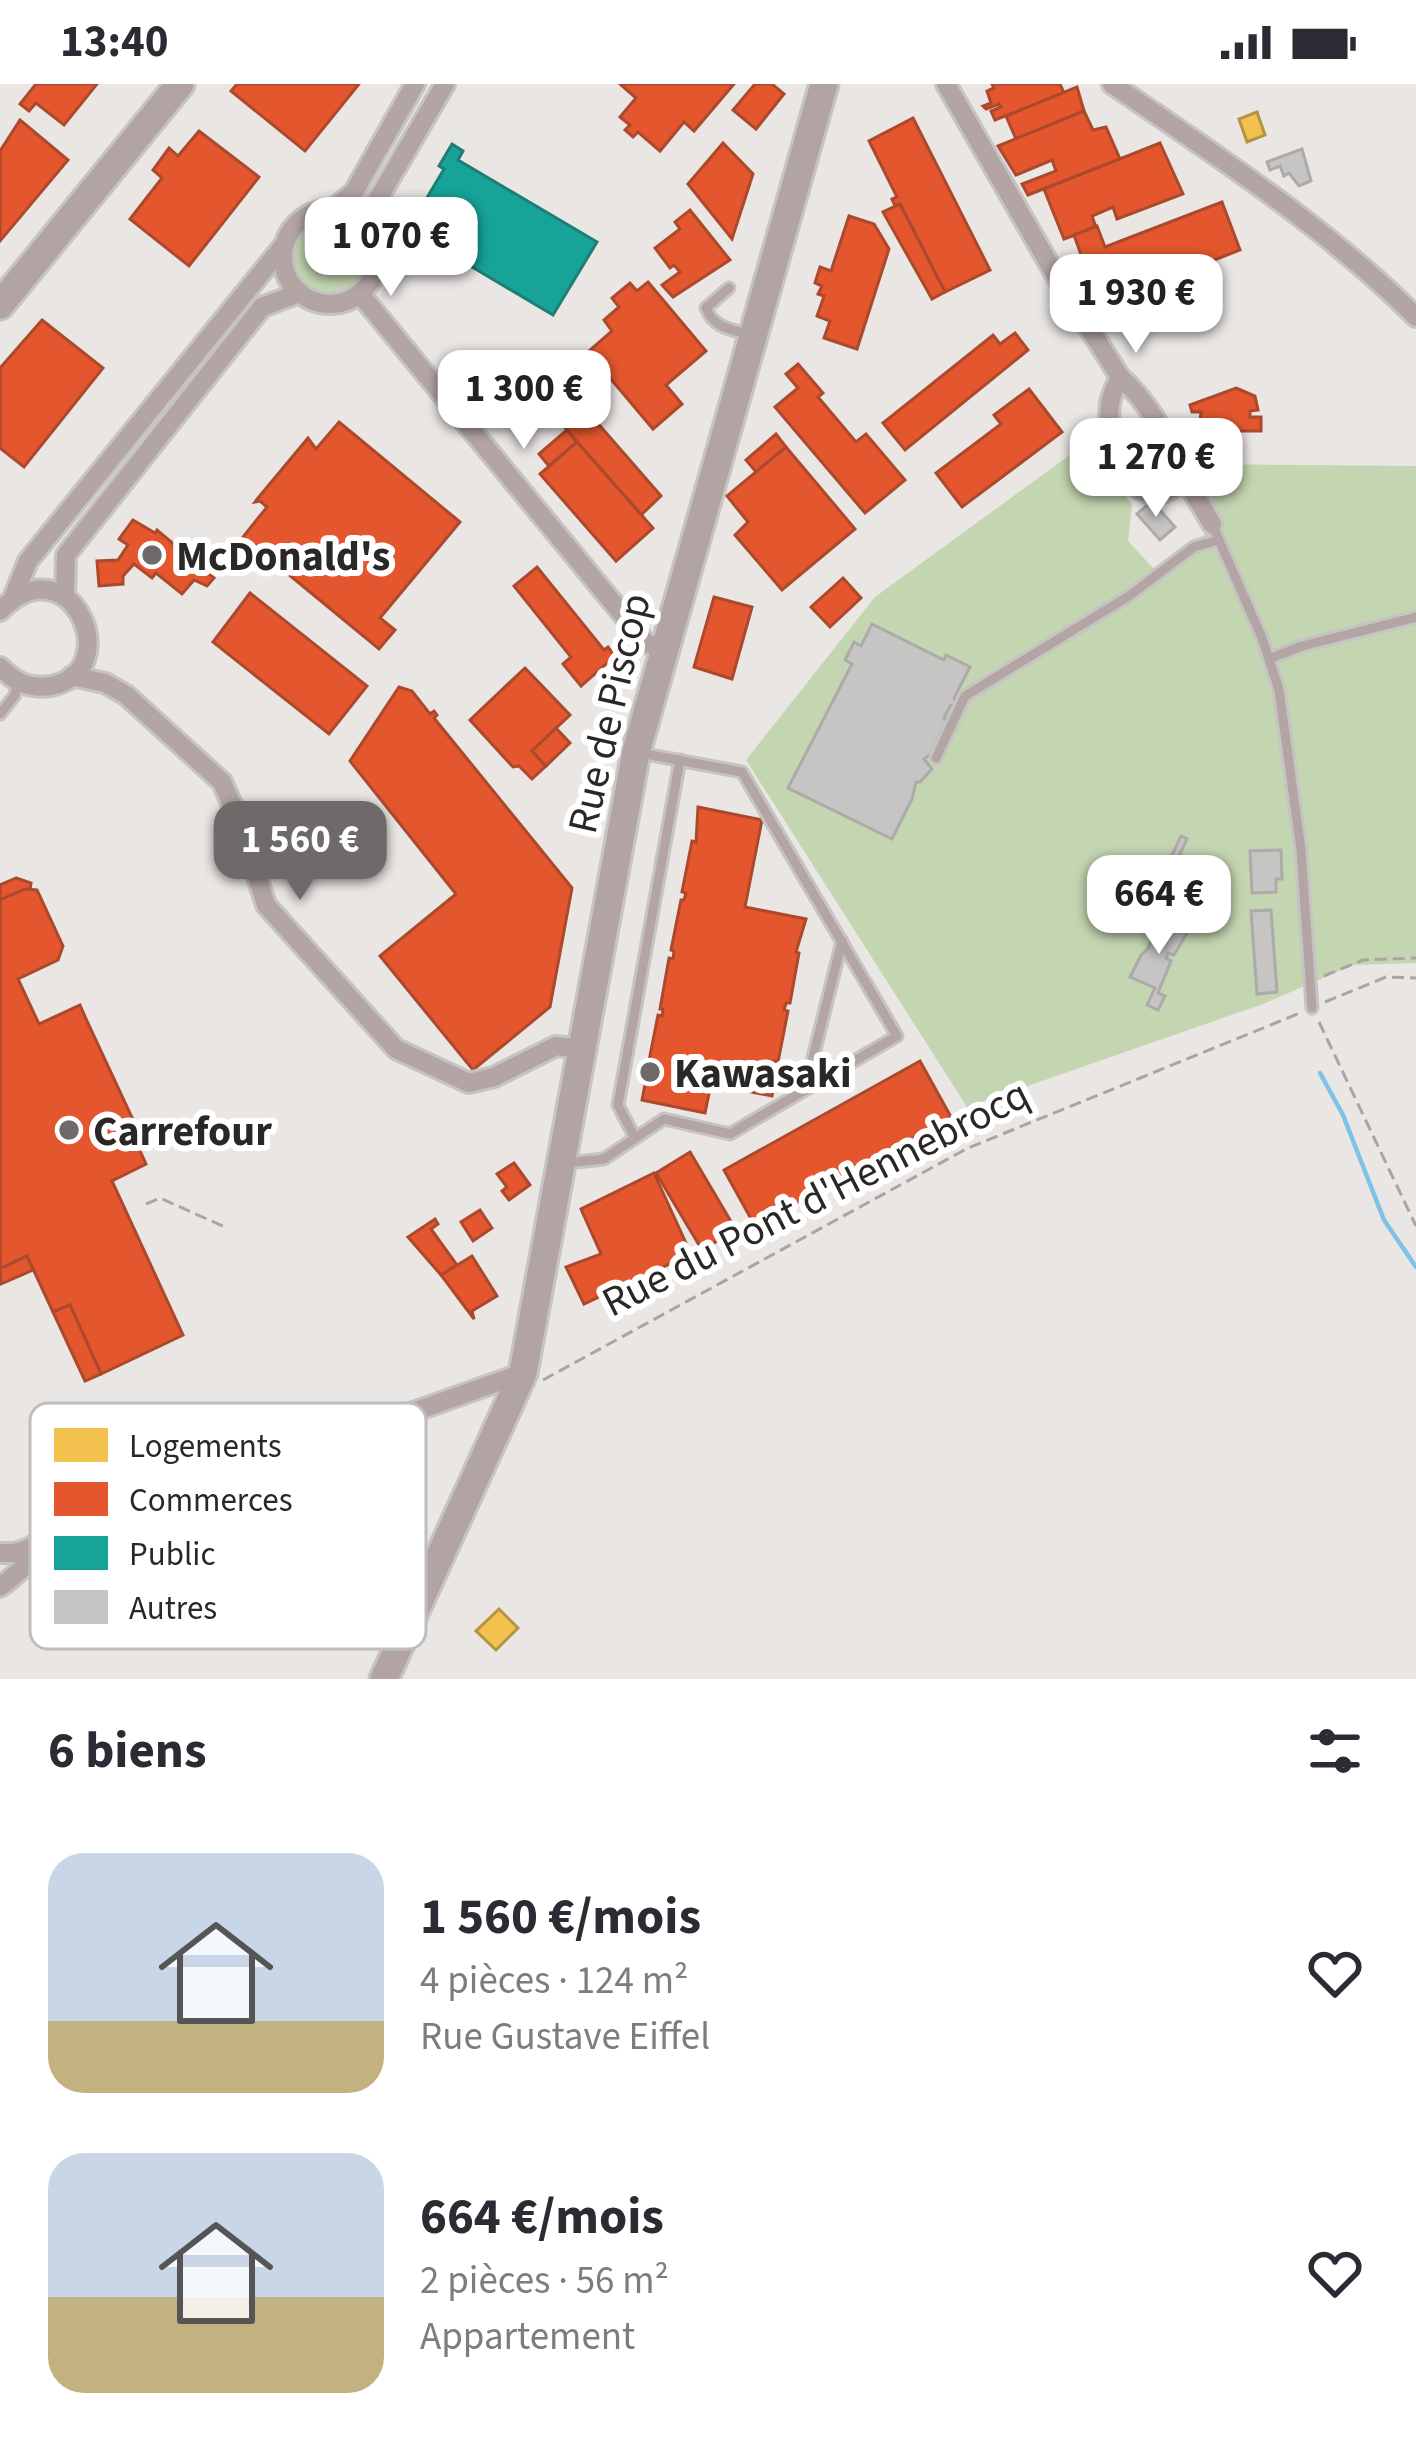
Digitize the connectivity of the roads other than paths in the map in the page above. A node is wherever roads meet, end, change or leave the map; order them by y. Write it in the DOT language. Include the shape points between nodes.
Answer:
graph roads {
  1 [pos="180,84"];
  2 [pos="415,84"];
  3 [pos="446,84"];
  4 [pos="824,84"];
  5 [pos="946,84"];
  6 [pos="1112,84"];
  7 [pos="332,210"];
  8 [pos="369,231"];
  9 [pos="284,245"];
  10 [pos="729,288"];
  11 [pos="299,292"];
  12 [pos="360,294"];
  13 [pos="0,305"];
  14 [pos="1416,317"];
  15 [pos="752,335"];
  16 [pos="1120,377"];
  17 [pos="1186,480"];
  18 [pos="1216,532"];
  19 [pos="65,597"];
  20 [pos="7,604"];
  21 [pos="1416,617"];
  22 [pos="663,649"];
  23 [pos="1269,659"];
  24 [pos="0,667"];
  25 [pos="72,676"];
  26 [pos="17,682"];
  27 [pos="0,714"];
  28 [pos="636,752"];
  29 [pos="936,758"];
  30 [pos="680,760"];
  31 [pos="842,941"];
  32 [pos="1312,1008"];
  33 [pos="583,1049"];
  34 [pos="805,1090"];
  35 [pos="635,1138"];
  36 [pos="562,1162"];
  37 [pos="519,1384"];
  38 [pos="426,1406"];
  39 [pos="429,1406"];
  40 [pos="426,1407"];
  41 [pos="30,1540"];
  42 [pos="30,1546"];
  43 [pos="0,1549"];
  44 [pos="30,1553"];
  45 [pos="0,1587"];
  46 [pos="426,1587"];
  47 [pos="398,1649"];
  48 [pos="384,1679"];
  1 -- 13 [label="street"];
  2 -- 7 [label="street" via="354,192"];
  3 -- 8 [label="street" via="375,204"];
  4 -- 15 [label="street, Rue de Piscop"];
  5 -- 16 [label="street"];
  6 -- 14 [label="street" via="1373,274"];
  7 -- 8 [label="street"];
  7 -- 9 [label="street" via="302,220"];
  8 -- 12 [label="street" via="377,257"];
  9 -- 11 [label="street" via="286,276"];
  9 -- 20 [label="street" via="28,561"];
  10 -- 15 [label="lane" via="707,314"];
  11 -- 12 [label="street" via="336,304"];
  11 -- 19 [label="street" via="262,307 66,555"];
  12 -- 22 [label="street" via="646,644"];
  15 -- 22 [label="street, Rue de Piscop"];
  16 -- 17 [label="street" via="1138,393"];
  16 -- 17 [label="street" via="1110,422 1129,477 1152,494"];
  17 -- 18 [label="street"];
  18 -- 23 [label="lane"];
  18 -- 29 [label="lane" via="965,696"];
  19 -- 20 [label="street" via="32,591"];
  19 -- 25 [label="street" via="89,635"];
  21 -- 23 [label="lane"];
  22 -- 28 [label="street, Rue de Piscop"];
  23 -- 32 [label="lane" via="1288,742"];
  24 -- 26 [label="street"];
  25 -- 26 [label="street" via="34,688"];
  25 -- 33 [label="street" via="126,695 222,782 266,905 396,1049 469,1083 556,1046"];
  26 -- 27 [label="lane"];
  28 -- 30 [label="lane"];
  28 -- 33 [label="street, Rue de Piscop"];
  30 -- 31 [label="lane" via="742,772"];
  30 -- 35 [label="lane" via="618,1105"];
  31 -- 34 [label="lane"];
  31 -- 34 [label="lane" via="897,1036"];
  33 -- 36 [label="street, Rue de Piscop"];
  34 -- 35 [label="lane" via="730,1134 664,1119"];
  35 -- 36 [label="lane" via="604,1159"];
  36 -- 37 [label="street, Rue de Piscop"];
  37 -- 39 [label="street"];
  37 -- 46 [label="street, Rue de Piscop"];
  38 -- 39 [label="street"];
  39 -- 40 [label="street"];
  41 -- 43 [label="street"];
  42 -- 43 [label="street"];
  44 -- 45 [label="street"];
  47 -- 48 [label="street, Rue de Piscop"];
}
